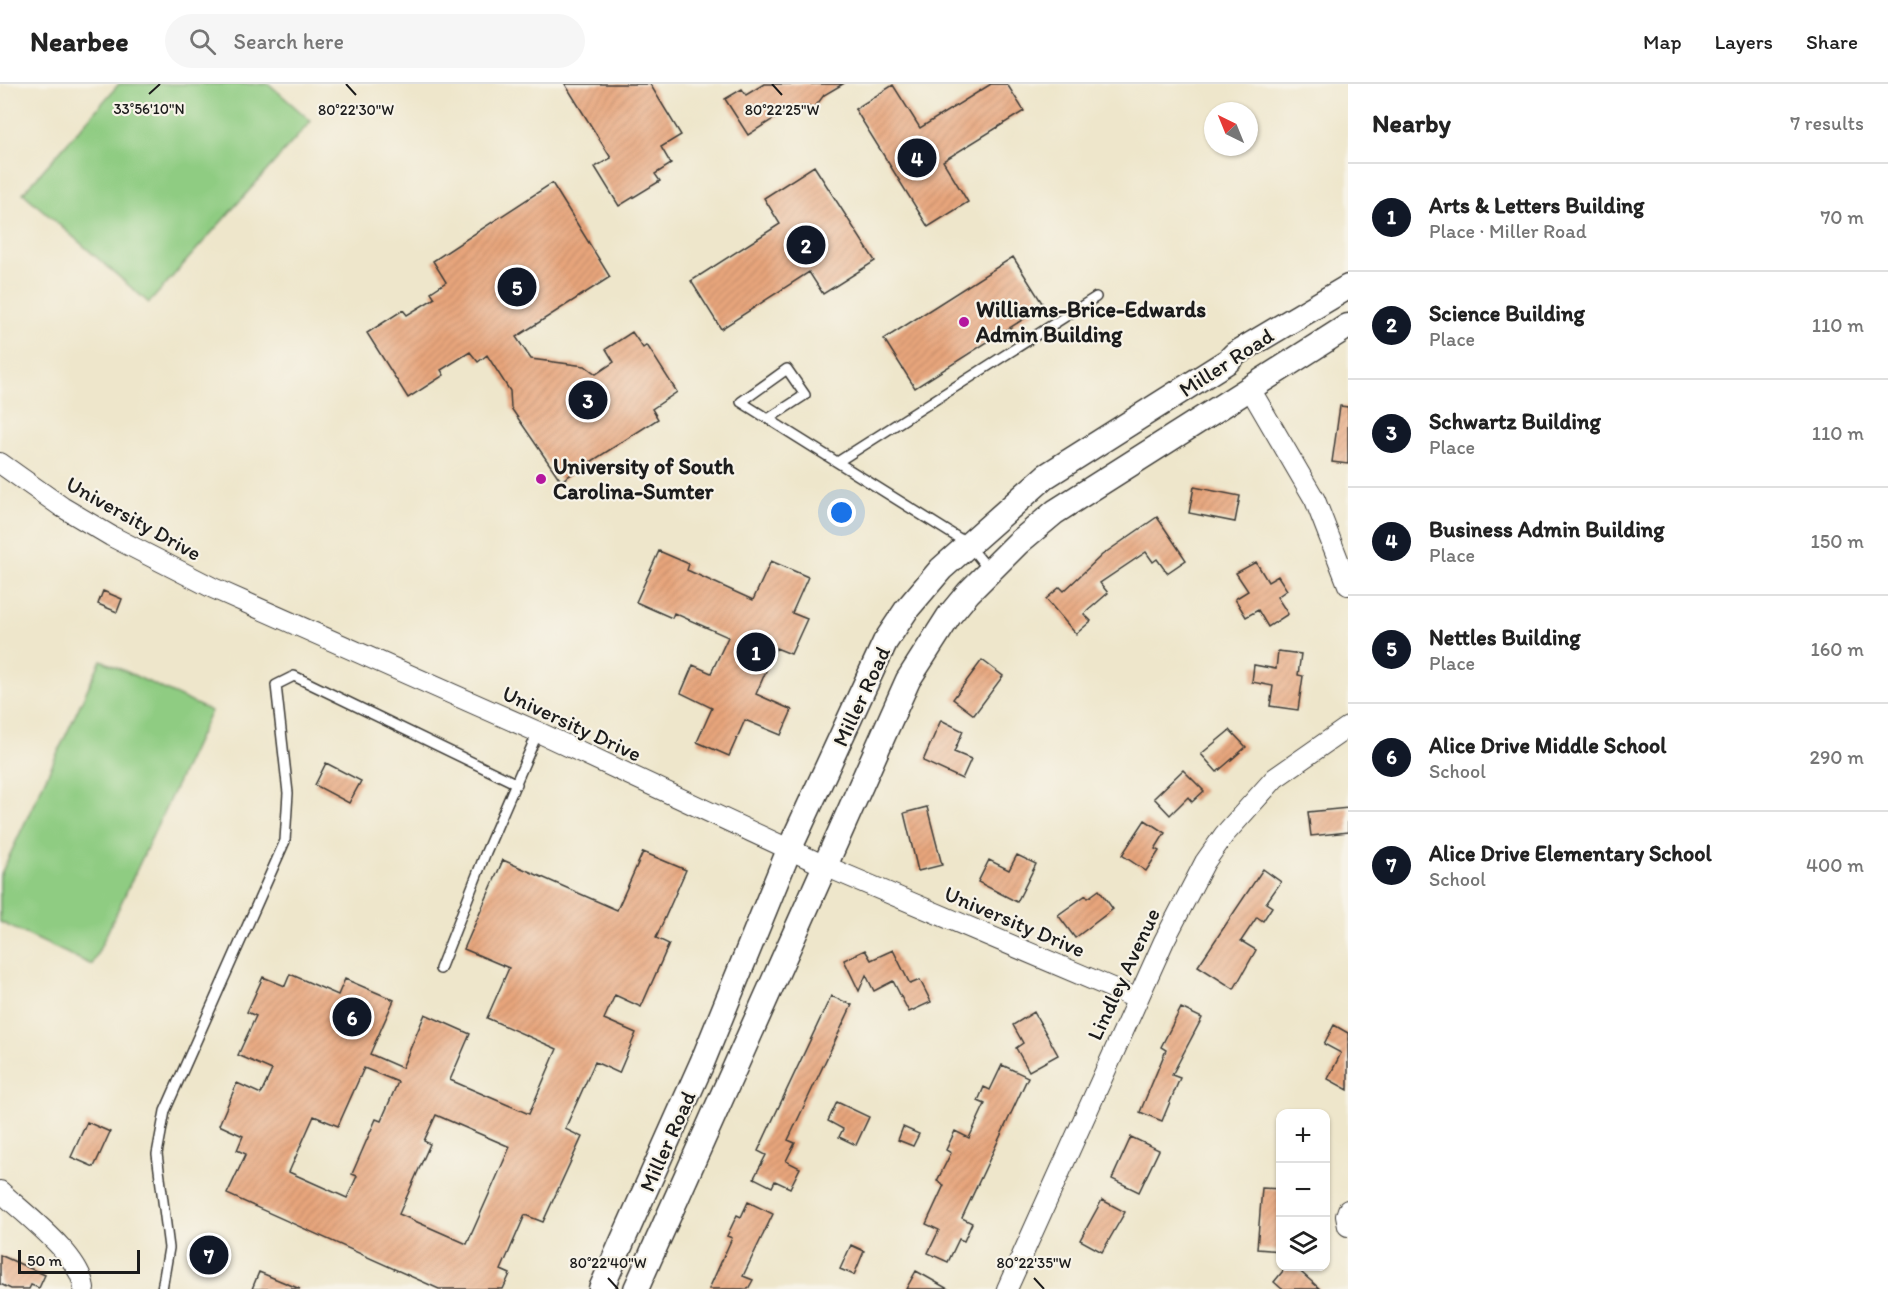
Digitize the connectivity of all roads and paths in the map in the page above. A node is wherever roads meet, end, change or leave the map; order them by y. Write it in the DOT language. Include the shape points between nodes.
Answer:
graph roads {
  1 [pos="1348,287"];
  2 [pos="1096,297"];
  3 [pos="1348,326"];
  4 [pos="1249,387"];
  5 [pos="768,419"];
  6 [pos="839,461"];
  7 [pos="0,463"];
  8 [pos="968,544"];
  9 [pos="989,570"];
  10 [pos="1348,585"];
  11 [pos="1348,727"];
  12 [pos="538,732"];
  13 [pos="517,784"];
  14 [pos="789,850"];
  15 [pos="825,866"];
  16 [pos="440,969"];
  17 [pos="1138,999"];
  18 [pos="0,1191"];
  19 [pos="1348,1210"];
  20 [pos="1348,1226"];
  21 [pos="84,1289"];
  22 [pos="162,1289"];
  23 [pos="601,1289"];
  24 [pos="636,1289"];
  25 [pos="1008,1289"];
  1 -- 8 [label="street, Miller Road" via="1235,354 1046,476"];
  2 -- 6 [label="lane"];
  3 -- 4 [label="street, Miller Road"];
  4 -- 9 [label="street, Miller Road" via="1055,512"];
  4 -- 10 [label="street" via="1315,500"];
  5 -- 5 [label="lane" via="741,402 787,369 805,395"];
  5 -- 6 [label="lane"];
  6 -- 8 [label="lane"];
  7 -- 12 [label="street, University Drive" via="62,507 140,552"];
  8 -- 9 [label="lane"];
  8 -- 14 [label="street, Miller Road" via="907,609 885,642"];
  9 -- 15 [label="street, Miller Road" via="949,616 908,681"];
  11 -- 17 [label="street, Lindley Avenue" via="1275,778 1224,835 1188,891"];
  12 -- 13 [label="lane"];
  12 -- 14 [label="street, University Drive"];
  13 -- 16 [label="lane"];
  13 -- 22 [label="lane" via="294,676 276,685 288,793 285,841 165,1111 157,1154 169,1248"];
  14 -- 15 [label="street, University Drive"];
  14 -- 23 [label="street, Miller Road" via="702,1063"];
  15 -- 17 [label="street, University Drive"];
  15 -- 24 [label="street, Miller Road"];
  17 -- 25 [label="street, Lindley Avenue"];
  18 -- 21 [label="street" via="70,1257"];
  19 -- 20 [label="street"];
}
